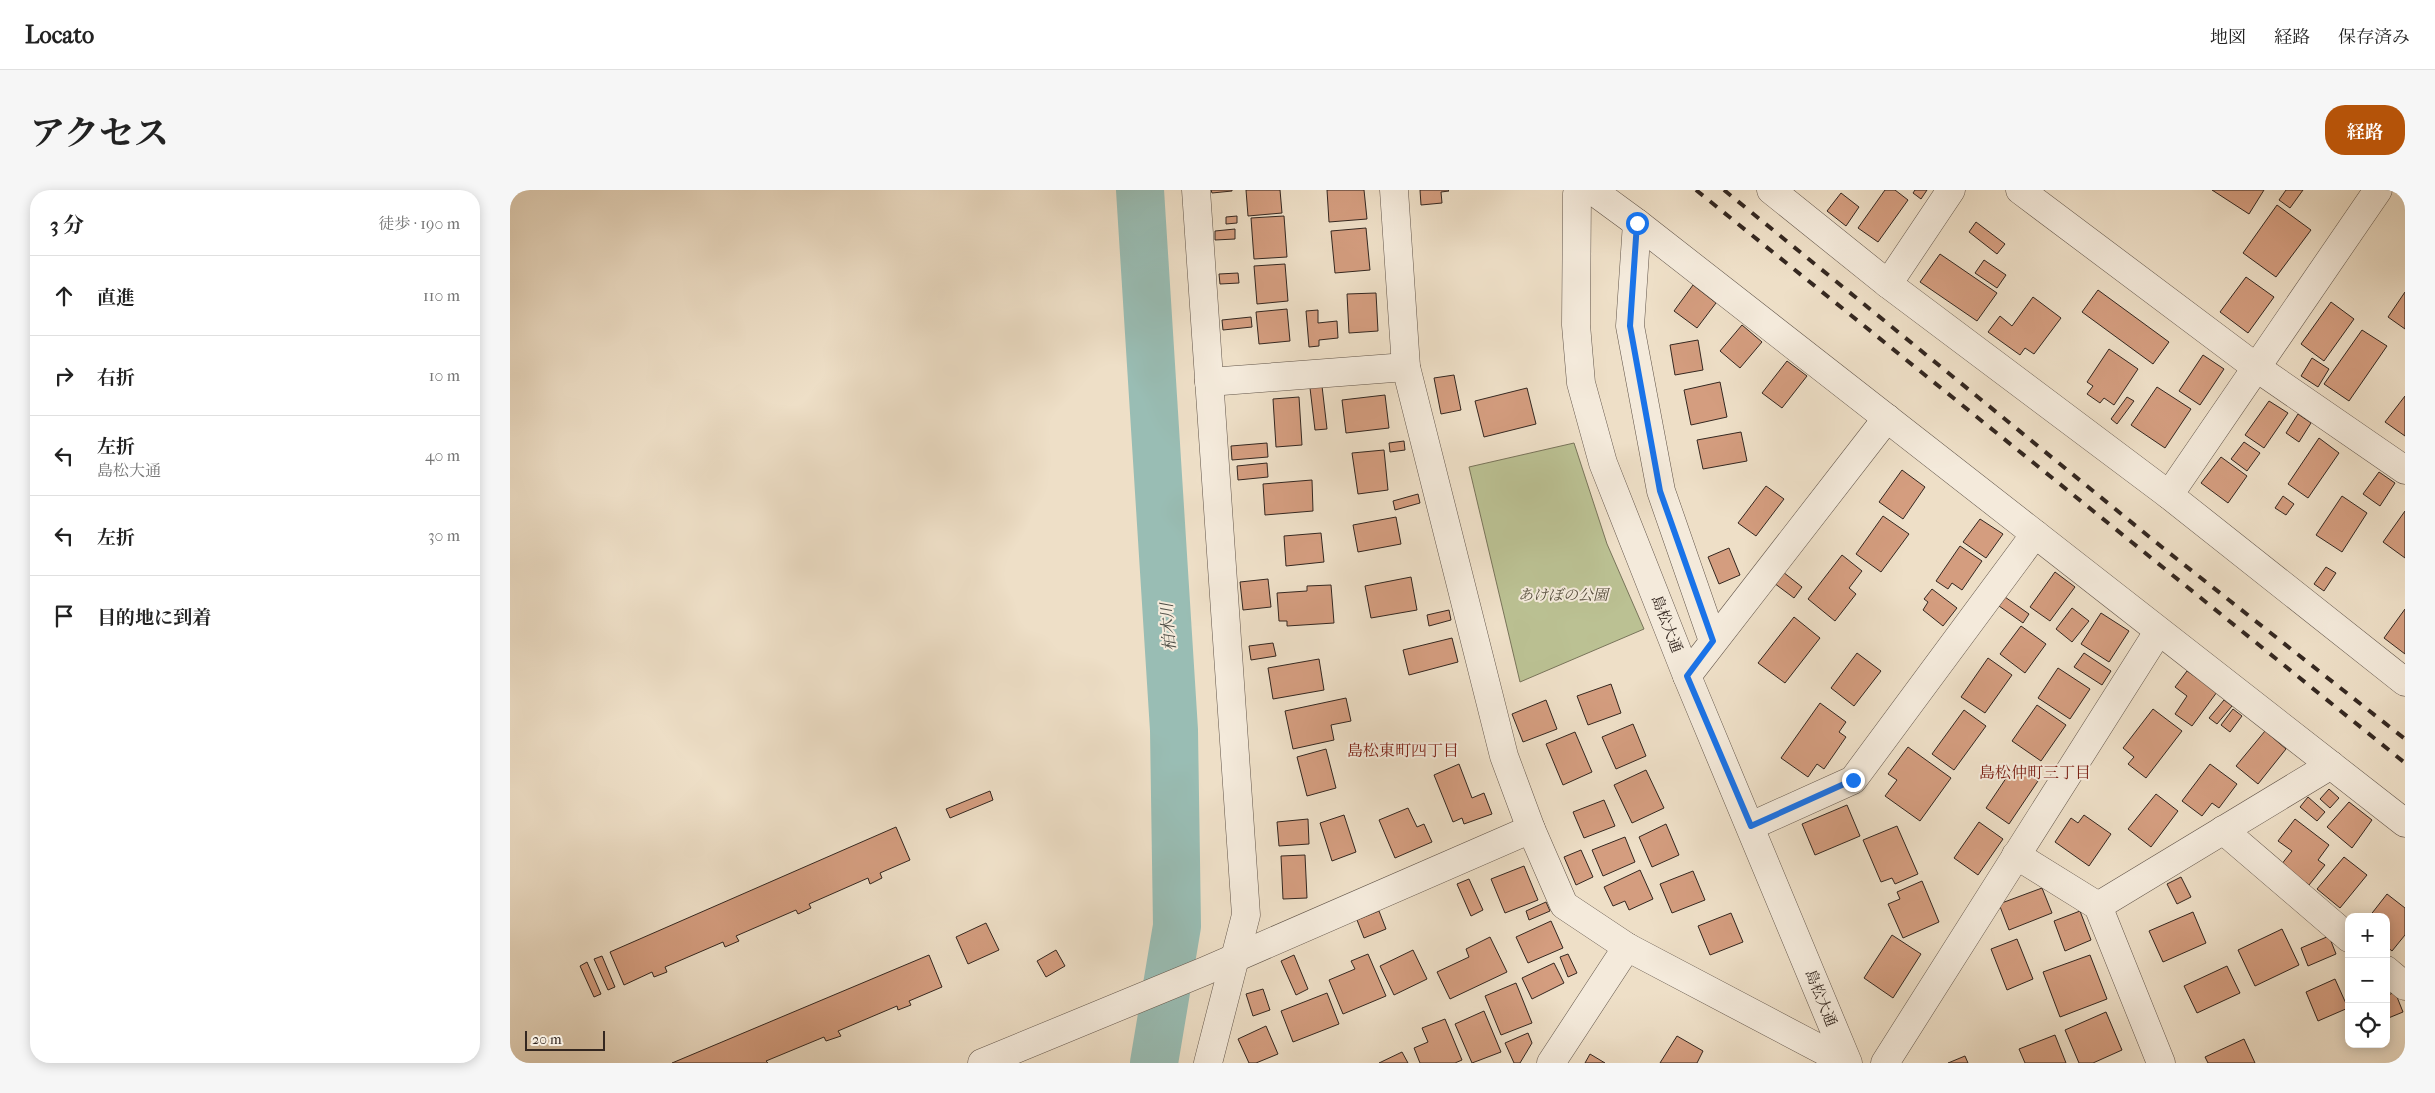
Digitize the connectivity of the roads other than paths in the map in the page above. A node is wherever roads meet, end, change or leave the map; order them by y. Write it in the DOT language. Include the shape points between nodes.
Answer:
graph roads {
  1 [pos="1196,190"];
  2 [pos="1394,190"];
  3 [pos="1771,190"];
  4 [pos="1951,190"];
  5 [pos="2020,190"];
  6 [pos="2378,190"];
  7 [pos="1585,192"];
  8 [pos="1637,223"];
  9 [pos="1888,284"];
  10 [pos="1406,367"];
  11 [pos="2257,368"];
  12 [pos="1209,382"];
  13 [pos="1887,418"];
  14 [pos="2405,470"];
  15 [pos="2169,494"];
  16 [pos="2035,534"];
  17 [pos="2158,632"];
  18 [pos="1713,641"];
  19 [pos="1687,676"];
  20 [pos="2405,682"];
  21 [pos="2332,765"];
  22 [pos="2405,823"];
  23 [pos="1751,826"];
  24 [pos="1531,829"];
  25 [pos="2223,830"];
  26 [pos="2016,855"];
  27 [pos="2098,906"];
  28 [pos="2345,935"];
  29 [pos="1628,947"];
  30 [pos="1235,957"];
  31 [pos="2390,973"];
  32 [pos="2405,986"];
  33 [pos="982,1063"];
  34 [pos="1208,1063"];
  35 [pos="1551,1063"];
  36 [pos="1847,1063"];
  37 [pos="1886,1063"];
  38 [pos="2161,1063"];
  1 -- 12 [label="street"];
  2 -- 10 [label="street"];
  3 -- 9 [label="street"];
  4 -- 9 [label="street"];
  5 -- 11 [label="street"];
  6 -- 11 [label="street"];
  7 -- 8 [label="street"];
  7 -- 19 [label="street, 島松大通" via="1576,325 1581,383 1603,463"];
  8 -- 13 [label="street"];
  8 -- 18 [label="street" via="1630,326 1660,491"];
  9 -- 15 [label="street"];
  10 -- 12 [label="street"];
  10 -- 24 [label="street" via="1504,756"];
  11 -- 14 [label="street"];
  11 -- 15 [label="street"];
  12 -- 30 [label="street" via="1246,915"];
  13 -- 16 [label="street"];
  13 -- 18 [label="street"];
  15 -- 20 [label="street"];
  16 -- 17 [label="street"];
  16 -- 23 [label="street" via="1853,780"];
  17 -- 21 [label="street"];
  17 -- 26 [label="street"];
  18 -- 19 [label="street"];
  19 -- 23 [label="street, 島松大通"];
  21 -- 22 [label="street"];
  21 -- 25 [label="street"];
  23 -- 36 [label="street, 島松大通"];
  24 -- 29 [label="street" via="1564,905"];
  24 -- 30 [label="street"];
  25 -- 27 [label="street"];
  25 -- 28 [label="street"];
  26 -- 27 [label="street"];
  26 -- 37 [label="street"];
  27 -- 38 [label="street"];
  29 -- 35 [label="street"];
  29 -- 36 [label="street"];
  30 -- 33 [label="street"];
  30 -- 34 [label="street"];
  31 -- 32 [label="street"];
}
